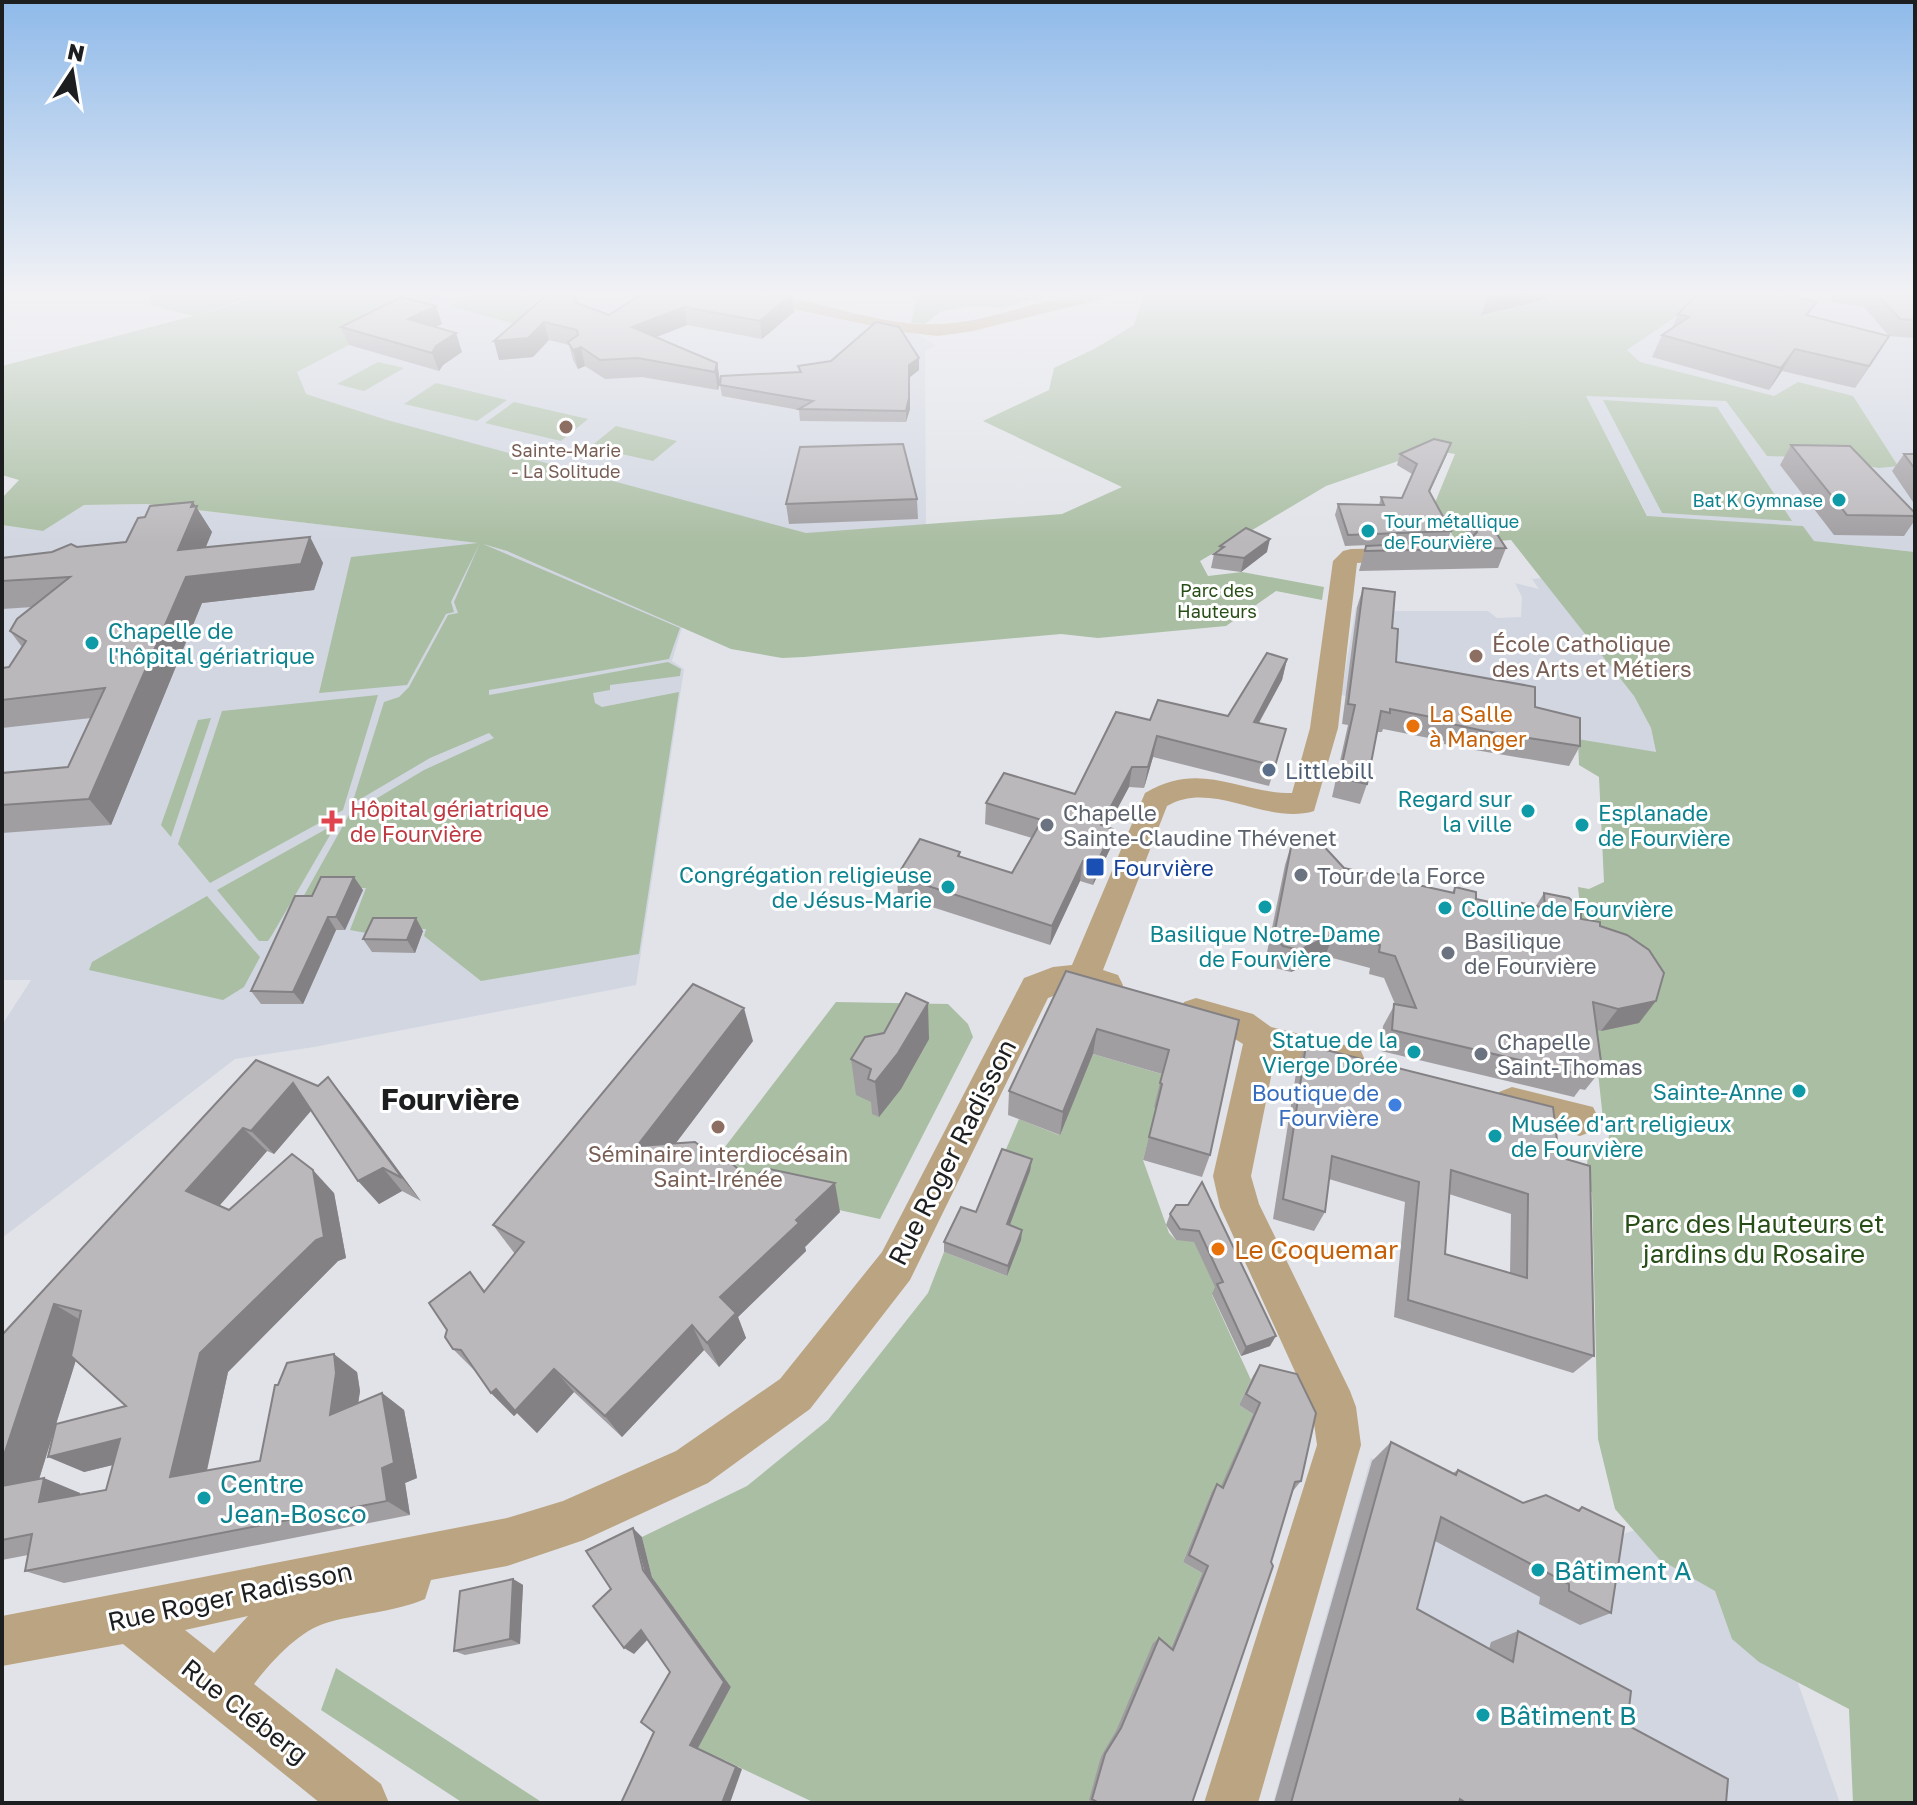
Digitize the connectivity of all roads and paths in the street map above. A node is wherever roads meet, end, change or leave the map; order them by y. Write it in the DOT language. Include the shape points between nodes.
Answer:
graph roads {
  1 [pos="1427,554"];
  2 [pos="1083,979"];
  3 [pos="1260,1046"];
  4 [pos="1380,1069"];
  5 [pos="1481,1095"];
  6 [pos="1580,1119"];
  7 [pos="458,1551"];
  8 [pos="130,1618"];
  9 [pos="2,1641"];
  10 [pos="217,1690"];
  11 [pos="362,1803"];
  12 [pos="1231,1803"];
  1 -- 2 [label="street" via="1351,556 1345,561 1324,728 1304,804 1284,806 1194,786 1168,789 1155,800"];
  2 -- 3 [label="street" via="1247,1027 1257,1033"];
  2 -- 7 [label="street, Rue Roger Radisson" via="1052,979 1036,988 896,1266 795,1394 692,1467 567,1523"];
  3 -- 4 [label="street" via="1282,1043"];
  3 -- 12 [label="street" via="1232,1176 1240,1207 1334,1407 1339,1445"];
  5 -- 6 [label="street"];
  7 -- 8 [label="street, Rue Roger Radisson"];
  7 -- 10 [label="street, Rue Roger Radisson" via="409,1581 310,1603 257,1640"];
  8 -- 9 [label="street, Rue Roger Radisson"];
  8 -- 10 [label="street, Rue Cléberg"];
  10 -- 11 [label="street, Rue Cléberg"];
}
